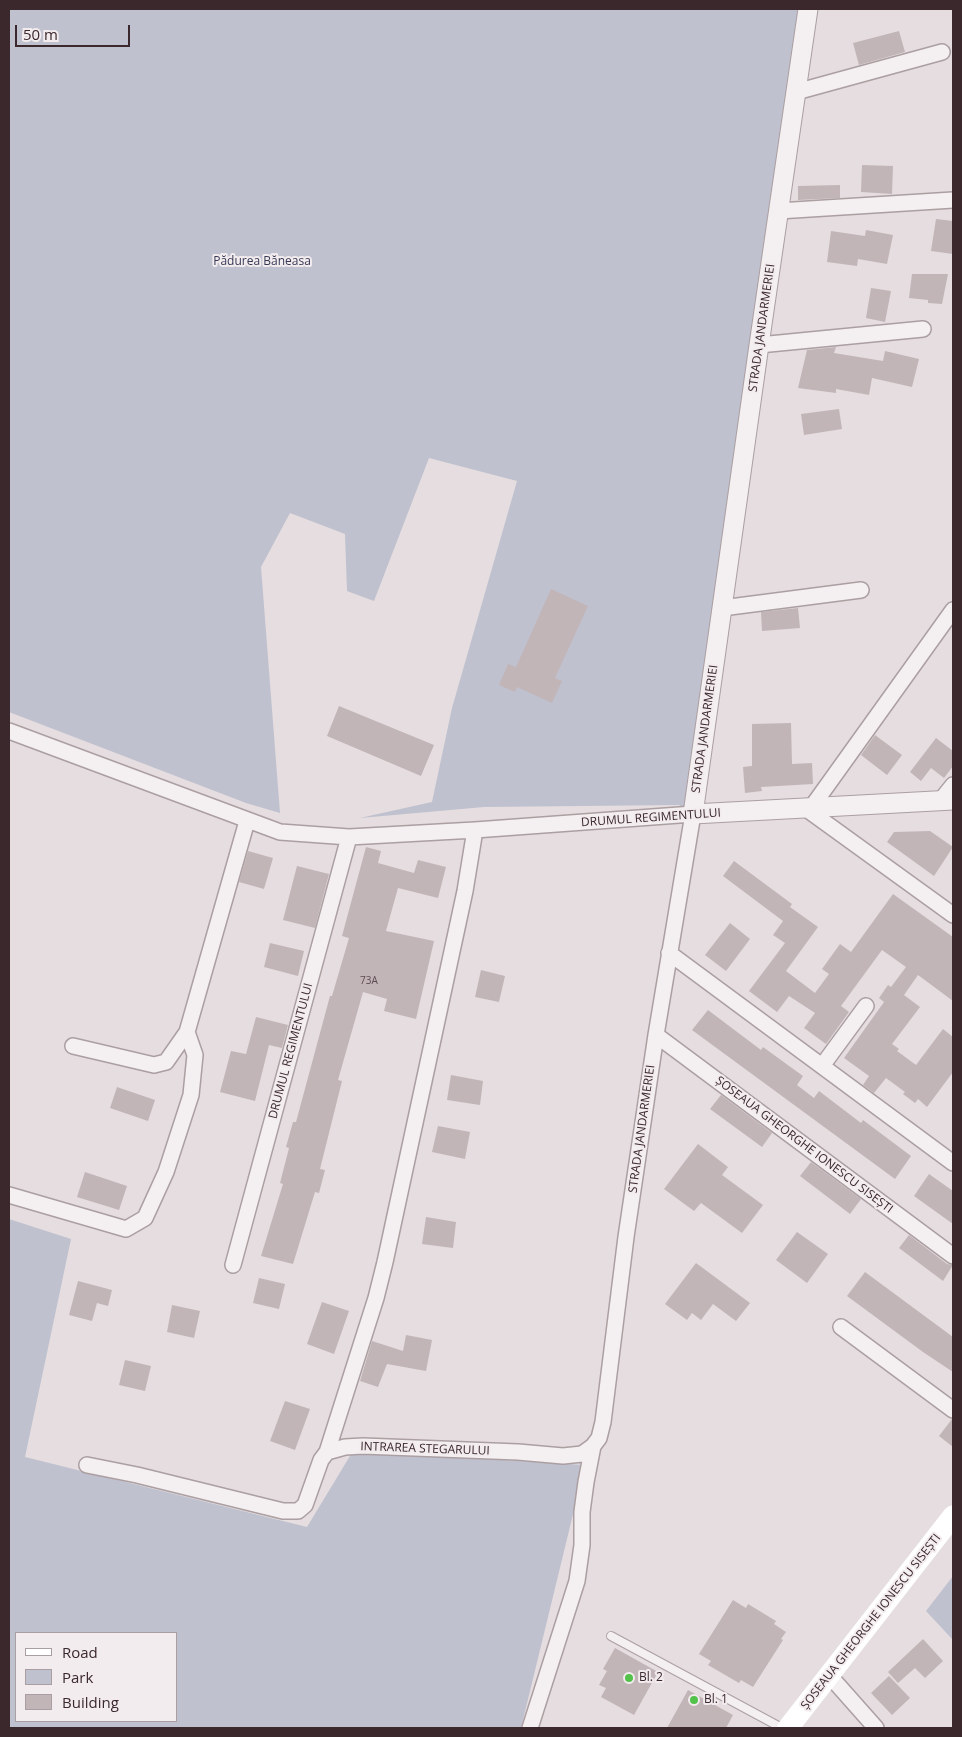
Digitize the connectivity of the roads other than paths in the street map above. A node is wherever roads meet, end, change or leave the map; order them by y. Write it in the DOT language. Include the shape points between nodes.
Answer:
graph roads {
  1 [pos="808,9"];
  2 [pos="942,52"];
  3 [pos="796,92"];
  4 [pos="953,200"];
  5 [pos="778,211"];
  6 [pos="922,329"];
  7 [pos="759,345"];
  8 [pos="861,590"];
  9 [pos="722,608"];
  10 [pos="953,610"];
  11 [pos="9,730"];
  12 [pos="953,785"];
  13 [pos="947,800"];
  14 [pos="808,808"];
  15 [pos="693,814"];
  16 [pos="246,821"];
  17 [pos="475,830"];
  18 [pos="349,837"];
  19 [pos="953,915"];
  20 [pos="669,953"];
  21 [pos="866,1006"];
  22 [pos="187,1032"];
  23 [pos="656,1035"];
  24 [pos="73,1046"];
  25 [pos="822,1066"];
  26 [pos="953,1164"];
  27 [pos="9,1196"];
  28 [pos="953,1256"];
  29 [pos="233,1265"];
  30 [pos="841,1327"];
  31 [pos="953,1410"];
  32 [pos="593,1446"];
  33 [pos="327,1452"];
  34 [pos="87,1465"];
  35 [pos="953,1516"];
  36 [pos="611,1636"];
  37 [pos="829,1675"];
  38 [pos="530,1728"];
  39 [pos="782,1728"];
  40 [pos="788,1728"];
  41 [pos="876,1728"];
  1 -- 3 [label="street, STRADA JANDARMERIEI"];
  2 -- 3 [label="street"];
  3 -- 5 [label="street, STRADA JANDARMERIEI"];
  4 -- 5 [label="street"];
  5 -- 7 [label="street, STRADA JANDARMERIEI"];
  6 -- 7 [label="street"];
  7 -- 9 [label="street, STRADA JANDARMERIEI"];
  8 -- 9 [label="street"];
  9 -- 15 [label="street, STRADA JANDARMERIEI"];
  10 -- 14 [label="street"];
  11 -- 16 [label="street, DRUMUL REGIMENTULUI"];
  12 -- 13 [label="street"];
  13 -- 14 [label="street, DRUMUL REGIMENTULUI"];
  14 -- 15 [label="street, DRUMUL REGIMENTULUI"];
  14 -- 19 [label="street"];
  15 -- 17 [label="street, DRUMUL REGIMENTULUI"];
  15 -- 20 [label="street, STRADA JANDARMERIEI"];
  16 -- 18 [label="street, DRUMUL REGIMENTULUI" via="280,832"];
  16 -- 22 [label="street"];
  17 -- 18 [label="street, DRUMUL REGIMENTULUI"];
  17 -- 33 [label="street" via="465,892 385,1262"];
  18 -- 29 [label="street, DRUMUL REGIMENTULUI"];
  20 -- 23 [label="street, STRADA JANDARMERIEI"];
  20 -- 25 [label="street"];
  21 -- 25 [label="street"];
  22 -- 24 [label="street" via="166,1062 154,1065"];
  22 -- 27 [label="street" via="195,1056 191,1095 166,1172 145,1218 126,1229"];
  23 -- 28 [label="street, ȘOSEAUA GHEORGHE IONESCU SISEȘTI"];
  23 -- 32 [label="street, STRADA JANDARMERIEI" via="603,1422"];
  25 -- 26 [label="street"];
  30 -- 31 [label="street"];
  32 -- 33 [label="street, INTRAREA STEGARULUI" via="572,1456 363,1446"];
  32 -- 38 [label="street, STRADA JANDARMERIEI" via="582,1512 578,1581"];
  33 -- 34 [label="street" via="316,1470 304,1505 298,1511 283,1511"];
  35 -- 37 [label="main road, ȘOSEAUA GHEORGHE IONESCU SISEȘTI"];
  36 -- 39 [label="lane"];
  37 -- 40 [label="main road, ȘOSEAUA GHEORGHE IONESCU SISEȘTI"];
  37 -- 41 [label="street"];
}
